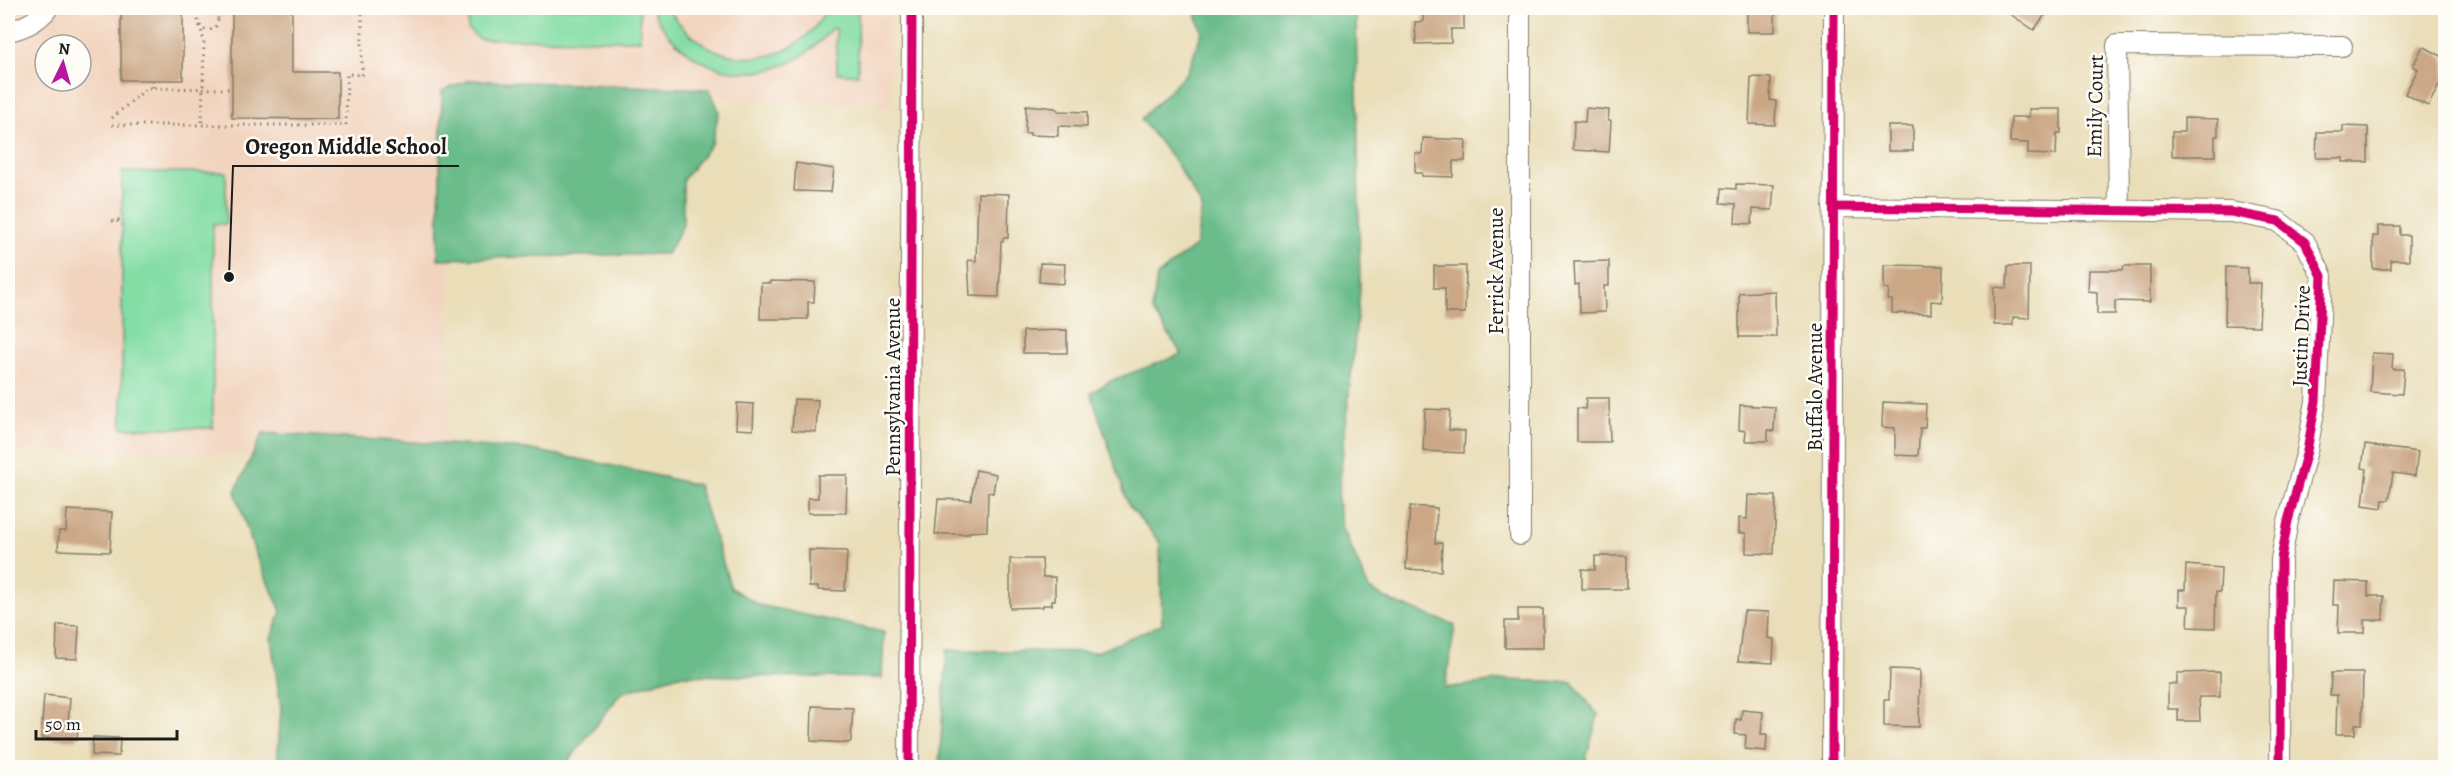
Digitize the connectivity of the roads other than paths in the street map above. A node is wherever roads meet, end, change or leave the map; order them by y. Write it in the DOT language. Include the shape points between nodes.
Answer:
graph roads {
  1 [pos="48,8"];
  2 [pos="912,8"];
  3 [pos="1520,8"];
  4 [pos="1834,8"];
  5 [pos="8,31"];
  6 [pos="2342,46"];
  7 [pos="1833,207"];
  8 [pos="2119,209"];
  9 [pos="1520,535"];
  10 [pos="909,768"];
  11 [pos="1832,768"];
  12 [pos="2280,768"];
  1 -- 5 [label="street" via="31,24"];
  2 -- 10 [label="street, Pennsylvania Avenue"];
  3 -- 9 [label="street, Ferrick Avenue"];
  4 -- 7 [label="street, Buffalo Avenue"];
  6 -- 8 [label="street, Emily Court" via="2117,45"];
  7 -- 8 [label="street, Justin Drive"];
  7 -- 11 [label="street, Buffalo Avenue"];
  8 -- 12 [label="street, Justin Drive" via="2231,212 2278,221 2305,242 2322,276 2316,400 2281,559"];
}
